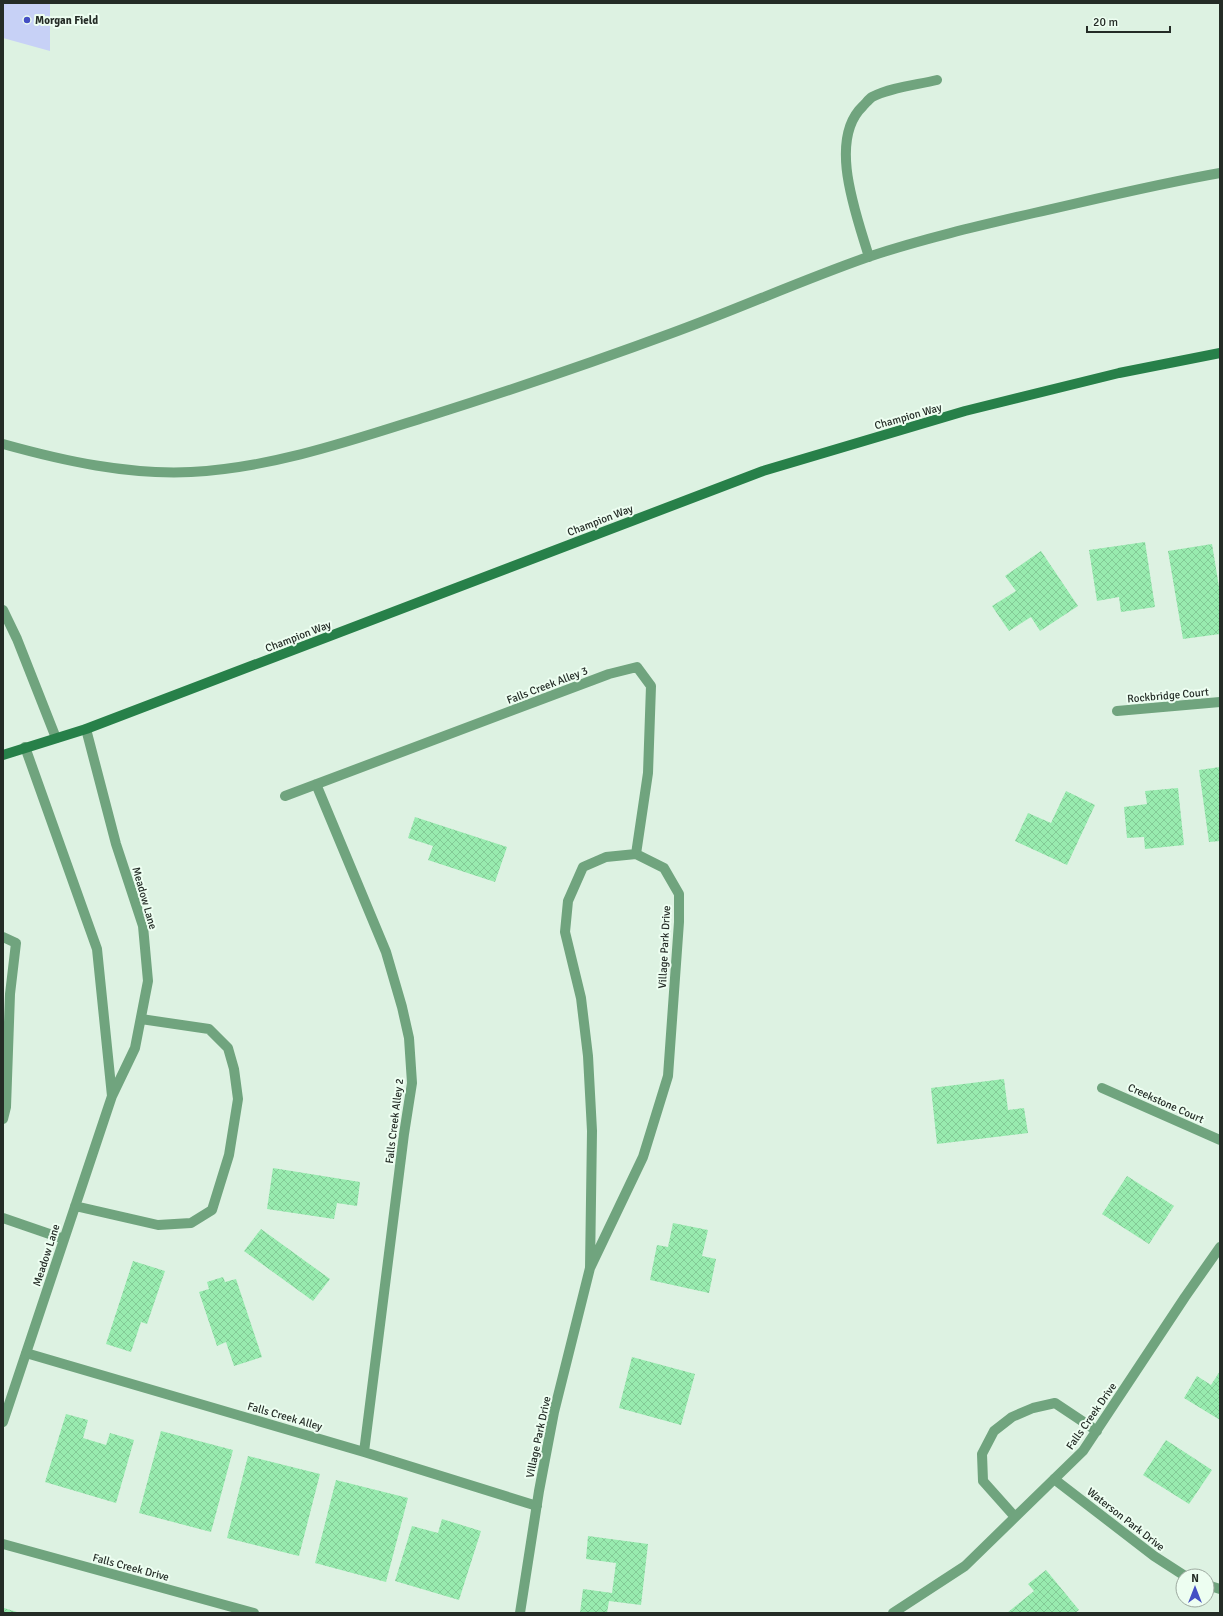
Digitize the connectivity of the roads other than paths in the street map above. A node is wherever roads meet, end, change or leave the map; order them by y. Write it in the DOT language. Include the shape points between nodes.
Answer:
graph roads {
  1 [pos="937,80"];
  2 [pos="1220,174"];
  3 [pos="869,257"];
  4 [pos="1220,353"];
  5 [pos="3,444"];
  6 [pos="3,610"];
  7 [pos="1220,702"];
  8 [pos="1117,711"];
  9 [pos="86,730"];
  10 [pos="56,738"];
  11 [pos="25,747"];
  12 [pos="3,755"];
  13 [pos="316,784"];
  14 [pos="285,796"];
  15 [pos="636,854"];
  16 [pos="3,938"];
  17 [pos="140,1019"];
  18 [pos="1102,1088"];
  19 [pos="112,1096"];
  20 [pos="3,1119"];
  21 [pos="1220,1140"];
  22 [pos="75,1206"];
  23 [pos="3,1218"];
  24 [pos="64,1239"];
  25 [pos="1220,1247"];
  26 [pos="590,1268"];
  27 [pos="26,1353"];
  28 [pos="3,1422"];
  29 [pos="1097,1431"];
  30 [pos="364,1452"];
  31 [pos="1054,1479"];
  32 [pos="537,1506"];
  33 [pos="1015,1517"];
  34 [pos="3,1544"];
  35 [pos="1175,1570"];
  36 [pos="254,1613"];
  37 [pos="520,1613"];
  38 [pos="893,1613"];
  1 -- 3 [label="street" via="872,98 858,111 851,124 847,140 847,172"];
  2 -- 3 [label="street" via="1167,182 978,226"];
  3 -- 5 [label="street" via="674,332 517,388 376,433 279,460 219,470 168,472 86,464"];
  4 -- 9 [label="main road, Champion Way" via="1119,373 965,411 763,470"];
  6 -- 10 [label="street"];
  7 -- 8 [label="street, Rockbridge Court"];
  9 -- 10 [label="main road, Champion Way"];
  9 -- 17 [label="street, Meadow Lane" via="116,844 143,926 148,981"];
  10 -- 11 [label="main road, Champion Way"];
  11 -- 12 [label="main road, Champion Way"];
  11 -- 19 [label="street, Meadow Lane" via="97,949"];
  13 -- 14 [label="street, Falls Creek Alley 3"];
  13 -- 15 [label="street, Falls Creek Alley 3" via="609,674 637,667 651,686 648,773"];
  13 -- 30 [label="street, Falls Creek Alley 2" via="386,952 409,1038 412,1083"];
  15 -- 26 [label="street, Village Park Drive" via="664,868 679,894 668,1076 643,1157"];
  15 -- 26 [label="street, Village Park Drive" via="606,857 583,867 568,901 564,932 581,998 588,1056 592,1131"];
  16 -- 20 [label="street" via="16,943 10,994 6,1107"];
  17 -- 19 [label="street, Meadow Lane" via="135,1048"];
  17 -- 22 [label="street" via="209,1029 228,1048 238,1099 229,1155 212,1210 191,1224 158,1225"];
  18 -- 21 [label="street, Creekstone Court"];
  19 -- 22 [label="street, Meadow Lane"];
  22 -- 24 [label="street, Meadow Lane"];
  23 -- 24 [label="street"];
  24 -- 27 [label="street, Meadow Lane"];
  25 -- 29 [label="street, Falls Creek Drive"];
  26 -- 32 [label="street, Village Park Drive" via="554,1412"];
  27 -- 28 [label="street, Meadow Lane"];
  27 -- 30 [label="street, Falls Creek Alley"];
  29 -- 31 [label="street, Falls Creek Drive" via="1083,1451"];
  29 -- 33 [label="street" via="1055,1403 1033,1408 1012,1417 994,1431 982,1454 983,1480"];
  30 -- 32 [label="street, Falls Creek Alley"];
  31 -- 33 [label="street, Falls Creek Drive"];
  31 -- 35 [label="street, Waterson Park Drive"];
  32 -- 37 [label="street, Village Park Drive"];
  33 -- 38 [label="street, Falls Creek Drive" via="965,1566"];
  34 -- 36 [label="street, Falls Creek Drive"];
}
